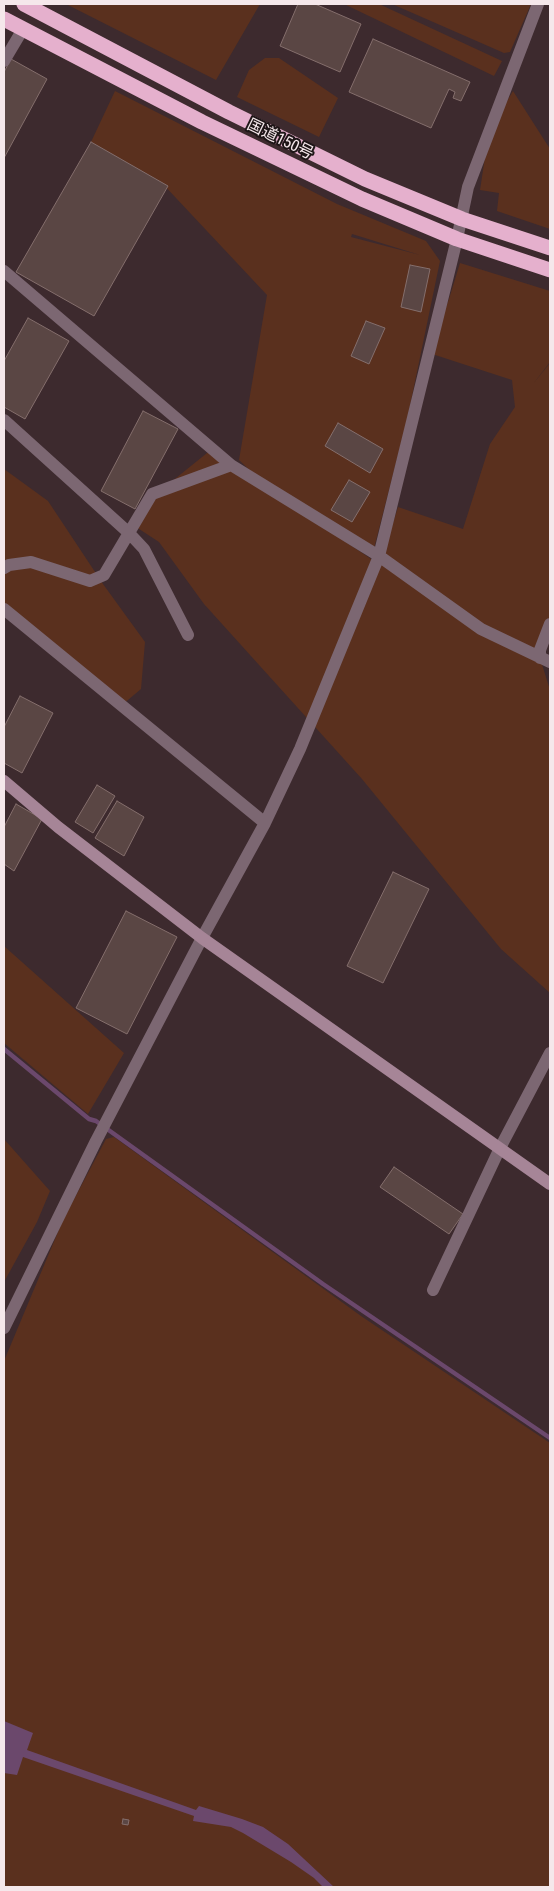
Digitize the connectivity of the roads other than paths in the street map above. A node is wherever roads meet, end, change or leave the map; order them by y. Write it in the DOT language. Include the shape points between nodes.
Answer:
graph roads {
  1 [pos="24,4"];
  2 [pos="538,4"];
  3 [pos="4,19"];
  4 [pos="23,29"];
  5 [pos="4,61"];
  6 [pos="462,219"];
  7 [pos="457,239"];
  8 [pos="550,248"];
  9 [pos="550,270"];
  10 [pos="4,272"];
  11 [pos="4,420"];
  12 [pos="231,465"];
  13 [pos="128,533"];
  14 [pos="379,556"];
  15 [pos="4,568"];
  16 [pos="4,609"];
  17 [pos="550,624"];
  18 [pos="188,635"];
  19 [pos="545,660"];
  20 [pos="4,781"];
  21 [pos="265,823"];
  22 [pos="202,938"];
  23 [pos="550,1053"];
  24 [pos="500,1148"];
  25 [pos="550,1184"];
  26 [pos="433,1290"];
  27 [pos="4,1328"];
  1 -- 6 [label="highway, 国道150号" via="366,179"];
  2 -- 6 [label="street" via="468,187"];
  3 -- 4 [label="highway, 国道150号"];
  4 -- 5 [label="street"];
  4 -- 7 [label="highway, 国道150号" via="202,122 362,199"];
  6 -- 7 [label="street"];
  6 -- 8 [label="highway, 国道150号"];
  7 -- 9 [label="highway, 国道150号"];
  7 -- 14 [label="street"];
  10 -- 12 [label="street"];
  11 -- 13 [label="street"];
  12 -- 13 [label="street" via="152,494"];
  12 -- 14 [label="street"];
  13 -- 15 [label="street" via="104,575 90,582 30,562"];
  13 -- 18 [label="street" via="144,549"];
  14 -- 19 [label="street" via="481,629"];
  14 -- 21 [label="street" via="300,749"];
  16 -- 21 [label="street"];
  17 -- 19 [label="street" via="540,650"];
  20 -- 22 [label="street"];
  21 -- 22 [label="street"];
  22 -- 24 [label="street"];
  22 -- 27 [label="street" via="96,1141"];
  23 -- 24 [label="street"];
  24 -- 25 [label="street"];
  24 -- 26 [label="street"];
}
